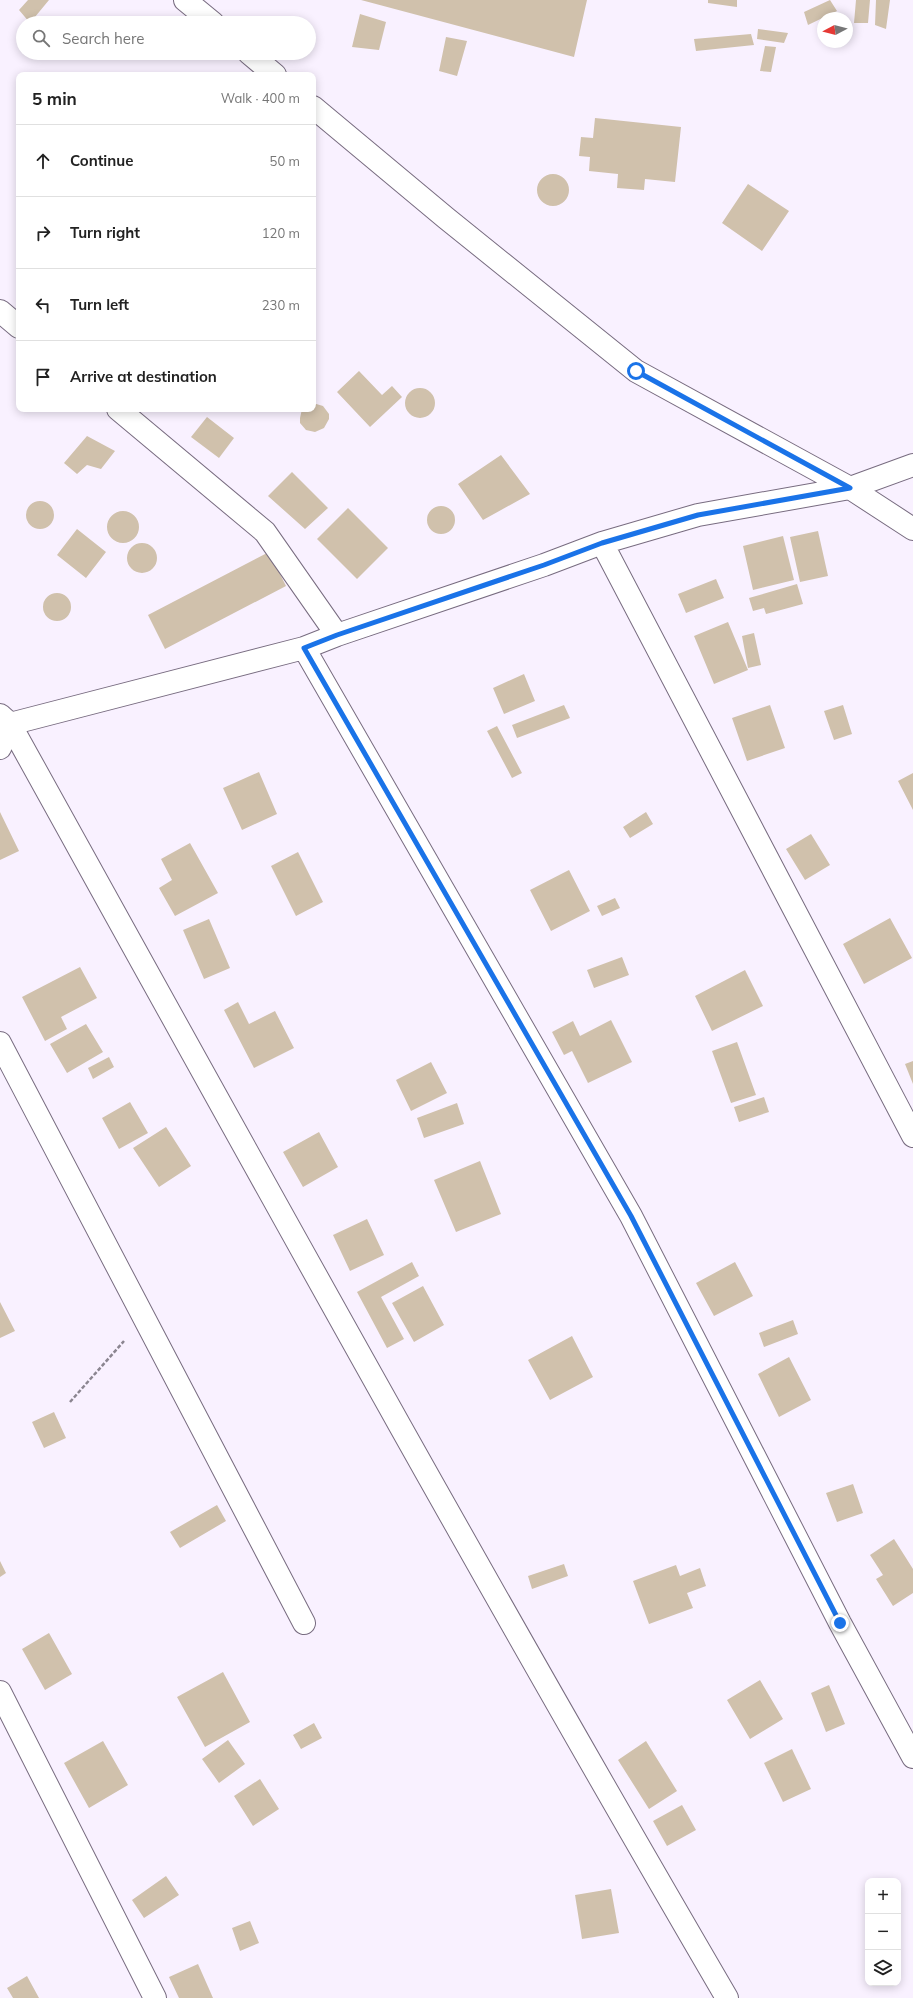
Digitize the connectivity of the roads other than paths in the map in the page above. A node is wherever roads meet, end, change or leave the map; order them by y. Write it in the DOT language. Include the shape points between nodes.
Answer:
graph roads {
  1 [pos="185,0"];
  2 [pos="204,16"];
  3 [pos="257,60"];
  4 [pos="271,72"];
  5 [pos="316,109"];
  6 [pos="0,311"];
  7 [pos="16,324"];
  8 [pos="122,412"];
  9 [pos="913,465"];
  10 [pos="850,488"];
  11 [pos="913,529"];
  12 [pos="602,543"];
  13 [pos="337,635"];
  14 [pos="304,648"];
  15 [pos="5,720"];
  16 [pos="0,748"];
  17 [pos="0,1043"];
  18 [pos="913,1136"];
  19 [pos="304,1622"];
  20 [pos="0,1692"];
  21 [pos="913,1757"];
  22 [pos="155,1998"];
  23 [pos="727,1998"];
  1 -- 2 [label="street"];
  3 -- 4 [label="street"];
  5 -- 10 [label="street" via="636,371"];
  6 -- 7 [label="street"];
  8 -- 13 [label="street" via="265,532"];
  9 -- 10 [label="street"];
  10 -- 11 [label="street"];
  10 -- 12 [label="street" via="698,515"];
  12 -- 13 [label="street"];
  12 -- 18 [label="street"];
  13 -- 14 [label="street"];
  14 -- 15 [label="street"];
  14 -- 21 [label="street" via="631,1216 840,1623"];
  15 -- 16 [label="street"];
  15 -- 23 [label="street" via="574,1735"];
  17 -- 19 [label="street"];
  20 -- 22 [label="street"];
}
